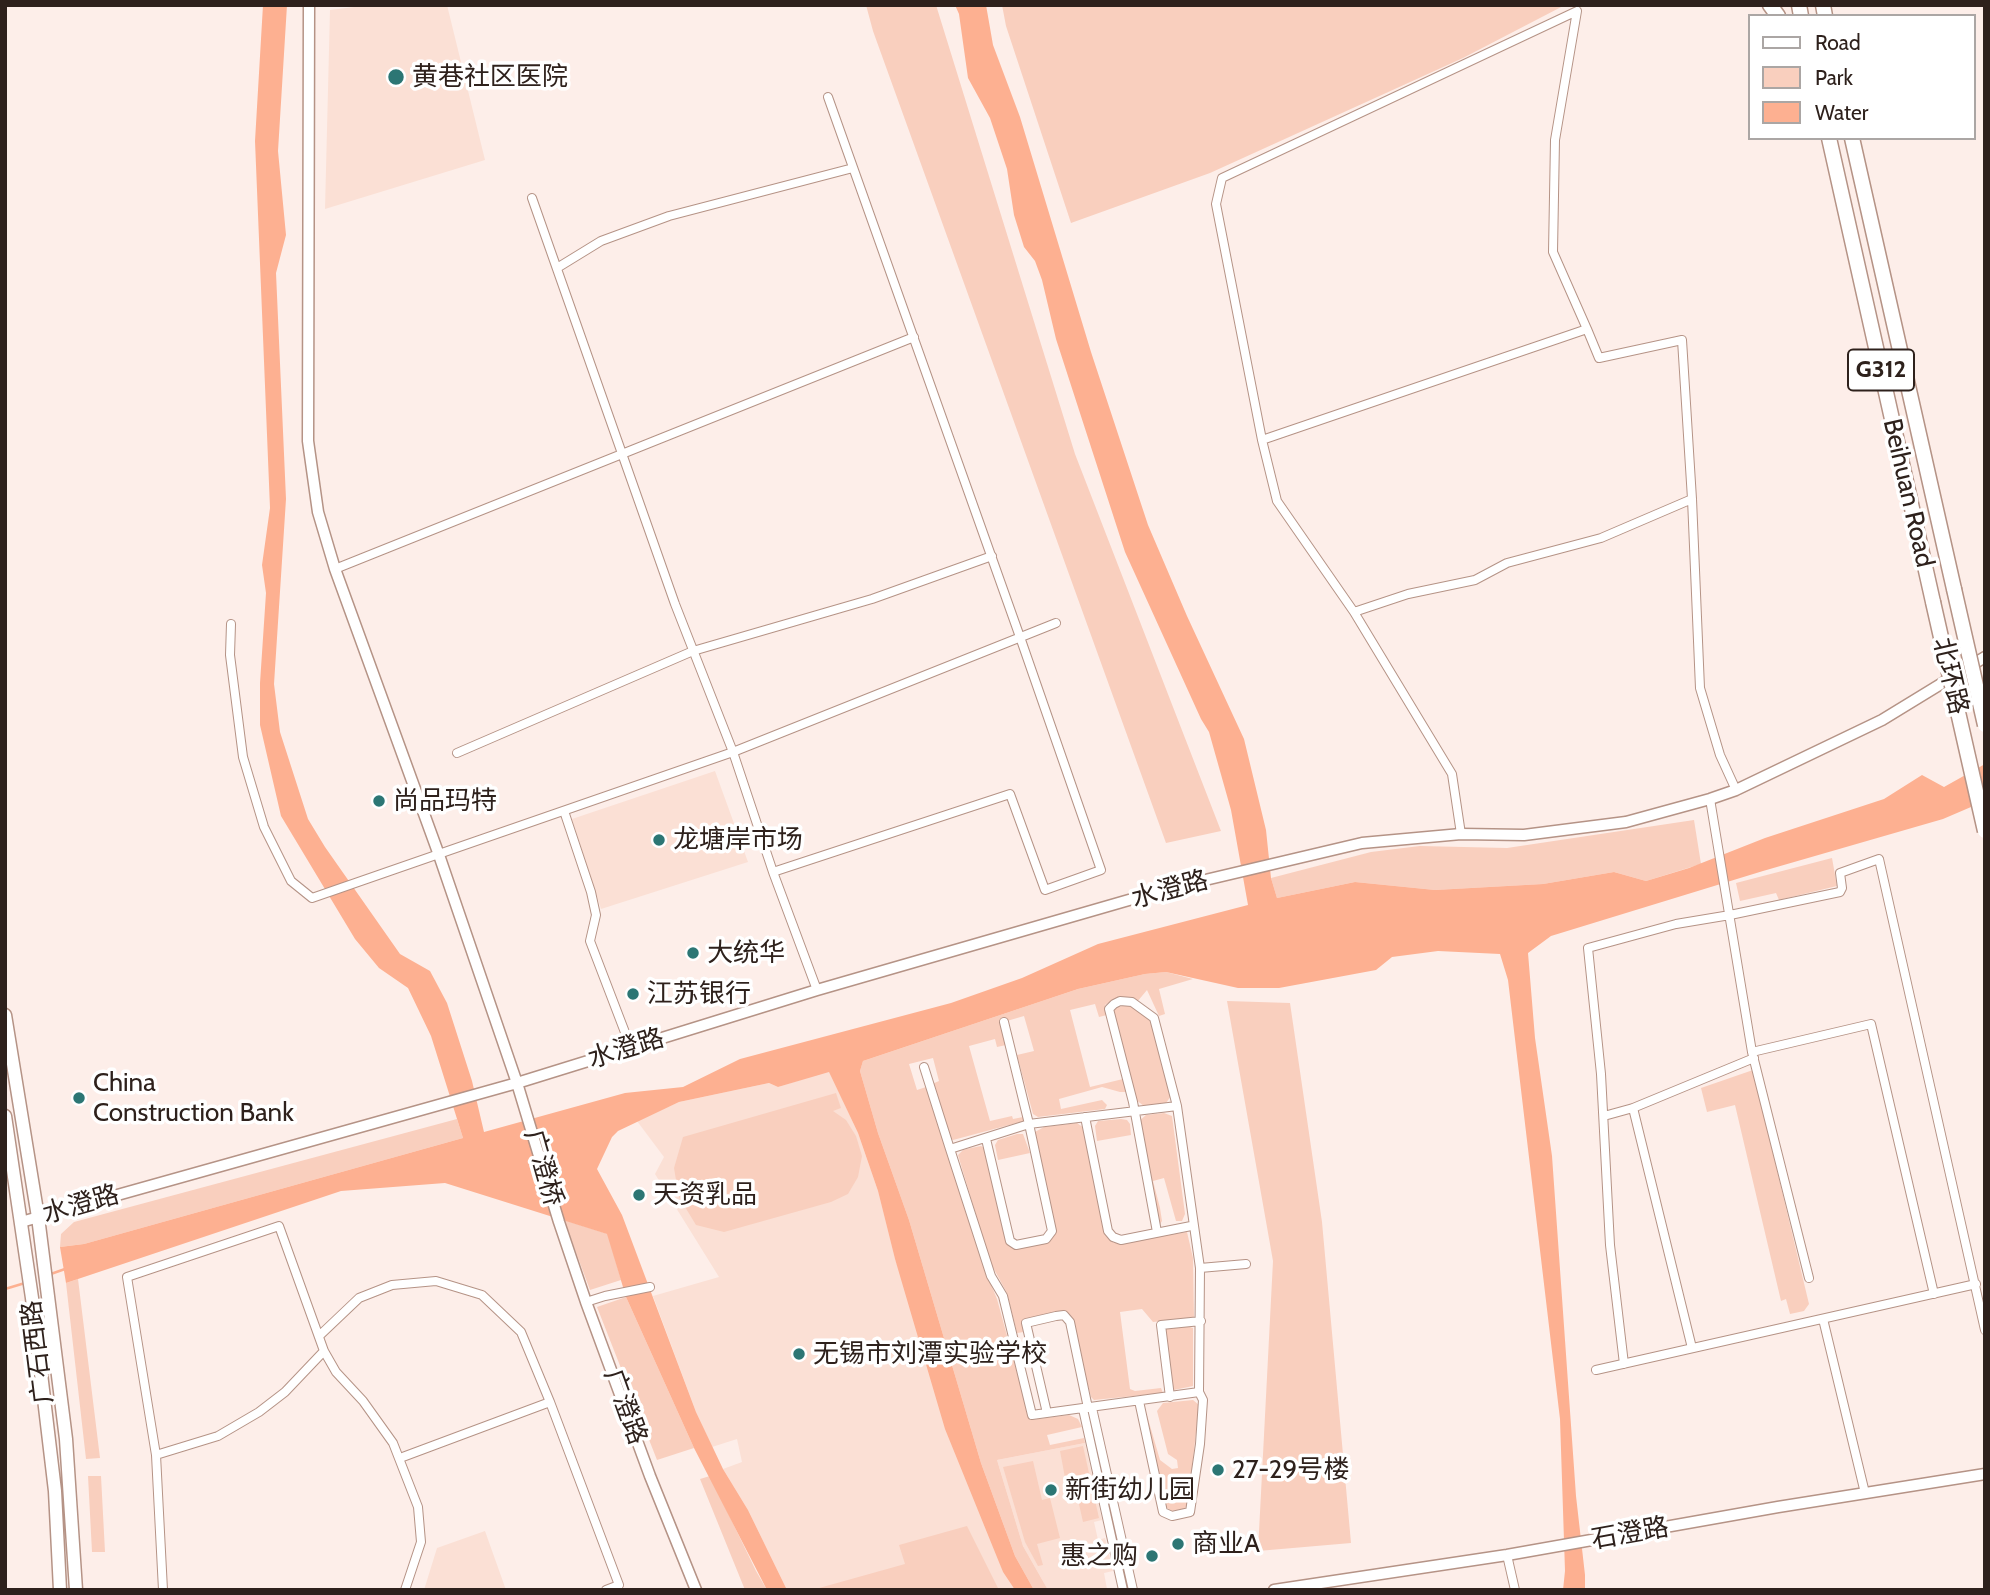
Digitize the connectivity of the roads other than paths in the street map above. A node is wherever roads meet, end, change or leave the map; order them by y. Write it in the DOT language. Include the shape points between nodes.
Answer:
graph roads {
  1 [pos="309,5"];
  2 [pos="828,97"];
  3 [pos="1852,140"];
  4 [pos="1829,142"];
  5 [pos="853,168"];
  6 [pos="532,198"];
  7 [pos="557,268"];
  8 [pos="1587,329"];
  9 [pos="914,337"];
  10 [pos="1262,440"];
  11 [pos="624,454"];
  12 [pos="1692,499"];
  13 [pos="992,556"];
  14 [pos="335,569"];
  15 [pos="1954,589"];
  16 [pos="1933,602"];
  17 [pos="1354,612"];
  18 [pos="1056,623"];
  19 [pos="231,624"];
  20 [pos="1020,637"];
  21 [pos="692,651"];
  22 [pos="1985,657"];
  23 [pos="1985,725"];
  24 [pos="733,752"];
  25 [pos="457,753"];
  26 [pos="1736,790"];
  27 [pos="1710,799"];
  28 [pos="564,811"];
  29 [pos="1985,831"];
  30 [pos="1461,834"];
  31 [pos="439,855"];
  32 [pos="772,872"];
  33 [pos="1730,915"];
  34 [pos="817,989"];
  35 [pos="5,1015"];
  36 [pos="1004,1022"];
  37 [pos="631,1048"];
  38 [pos="1753,1055"];
  39 [pos="924,1067"];
  40 [pos="517,1083"];
  41 [pos="1177,1106"];
  42 [pos="1633,1108"];
  43 [pos="1133,1110"];
  44 [pos="5,1116"];
  45 [pos="1604,1116"];
  46 [pos="1085,1117"];
  47 [pos="1030,1124"];
  48 [pos="986,1139"];
  49 [pos="950,1149"];
  50 [pos="38,1217"];
  51 [pos="21,1222"];
  52 [pos="559,1222"];
  53 [pos="1191,1226"];
  54 [pos="1157,1232"];
  55 [pos="1246,1264"];
  56 [pos="1200,1268"];
  57 [pos="1809,1278"];
  58 [pos="1976,1284"];
  59 [pos="650,1287"];
  60 [pos="1934,1294"];
  61 [pos="586,1302"];
  62 [pos="1823,1319"];
  63 [pos="1201,1321"];
  64 [pos="1985,1330"];
  65 [pos="319,1336"];
  66 [pos="1030,1339"];
  67 [pos="1014,1342"];
  68 [pos="1692,1348"];
  69 [pos="324,1351"];
  70 [pos="1624,1364"];
  71 [pos="1597,1370"];
  72 [pos="1199,1392"];
  73 [pos="1170,1397"];
  74 [pos="1139,1401"];
  75 [pos="550,1402"];
  76 [pos="1088,1408"];
  77 [pos="1047,1413"];
  78 [pos="156,1455"];
  79 [pos="400,1458"];
  80 [pos="1985,1475"];
  81 [pos="1865,1493"];
  82 [pos="1507,1555"];
  83 [pos="1278,1589"];
  84 [pos="60,1590"];
  85 [pos="76,1590"];
  86 [pos="163,1590"];
  87 [pos="405,1590"];
  88 [pos="607,1590"];
  89 [pos="696,1590"];
  90 [pos="1123,1590"];
  91 [pos="1133,1590"];
  92 [pos="1515,1590"];
  1 -- 14 [label="street, 广澄桥" via="309,440 318,512"];
  2 -- 5 [label="street"];
  3 -- 15 [label="highway, Beihuan Road / G312"];
  4 -- 16 [label="highway, Beihuan Road / G312"];
  5 -- 7 [label="street" via="669,216 601,241"];
  5 -- 9 [label="street"];
  6 -- 7 [label="street"];
  7 -- 11 [label="street"];
  8 -- 10 [label="street"];
  8 -- 10 [label="street" via="1553,252 1555,140 1577,11 1222,178 1216,204"];
  8 -- 12 [label="street" via="1599,358 1682,340"];
  9 -- 11 [label="street"];
  9 -- 13 [label="street"];
  10 -- 17 [label="street" via="1277,501"];
  11 -- 14 [label="street"];
  11 -- 21 [label="street"];
  12 -- 17 [label="street" via="1601,538 1507,563 1475,580 1408,594"];
  12 -- 26 [label="street" via="1700,688"];
  13 -- 20 [label="street"];
  13 -- 21 [label="street" via="872,599"];
  14 -- 31 [label="street, 广澄桥"];
  15 -- 23 [label="highway, 北环路 / G312, bridge"];
  16 -- 29 [label="highway, 北环路 / G312, bridge"];
  17 -- 30 [label="street" via="1452,774"];
  18 -- 20 [label="street"];
  19 -- 31 [label="street" via="230,655 243,757 264,827 291,881 312,898"];
  20 -- 24 [label="street"];
  20 -- 32 [label="street" via="1101,870 1045,890 1010,794"];
  21 -- 24 [label="street"];
  21 -- 25 [label="street"];
  22 -- 26 [label="street, 水澄路" via="1882,720"];
  24 -- 28 [label="street"];
  24 -- 32 [label="street"];
  26 -- 27 [label="street, 水澄路"];
  27 -- 30 [label="street, 水澄路" via="1626,822 1524,835"];
  27 -- 33 [label="street"];
  28 -- 31 [label="street"];
  28 -- 37 [label="street" via="594,904 590,941"];
  30 -- 34 [label="street, 水澄路" via="1362,843 1278,862"];
  31 -- 40 [label="street, 广澄桥"];
  32 -- 34 [label="street"];
  33 -- 38 [label="street"];
  33 -- 45 [label="street" via="1588,948"];
  33 -- 58 [label="street" via="1840,892 1840,873 1879,859"];
  34 -- 37 [label="street, 水澄路"];
  35 -- 50 [label="main road"];
  36 -- 47 [label="street"];
  37 -- 40 [label="street, 水澄路"];
  38 -- 42 [label="street"];
  38 -- 57 [label="street"];
  38 -- 60 [label="street" via="1871,1024"];
  39 -- 49 [label="street"];
  40 -- 50 [label="street, 水澄路"];
  40 -- 52 [label="street, 广澄桥"];
  41 -- 43 [label="street"];
  41 -- 43 [label="street" via="1154,1018 1132,1002 1120,1002 1109,1009"];
  41 -- 56 [label="street"];
  42 -- 45 [label="street"];
  42 -- 68 [label="street"];
  43 -- 46 [label="street"];
  43 -- 54 [label="street"];
  44 -- 51 [label="main road, 广石西路"];
  45 -- 70 [label="street" via="1610,1245"];
  46 -- 47 [label="street"];
  46 -- 54 [label="street" via="1108,1231 1121,1240"];
  47 -- 48 [label="street"];
  47 -- 48 [label="street" via="1052,1231 1046,1239 1016,1245 1010,1241"];
  48 -- 49 [label="street"];
  49 -- 67 [label="street" via="991,1276 1003,1296"];
  50 -- 51 [label="street, 水澄路"];
  50 -- 85 [label="main road" via="66,1439"];
  51 -- 84 [label="main road, 广石西路" via="55,1491"];
  52 -- 61 [label="street, 广澄路"];
  53 -- 54 [label="street"];
  55 -- 56 [label="street"];
  56 -- 63 [label="street"];
  58 -- 60 [label="street"];
  58 -- 64 [label="street"];
  59 -- 61 [label="street"];
  60 -- 62 [label="street"];
  61 -- 89 [label="street, 广澄路"];
  62 -- 68 [label="street"];
  62 -- 81 [label="street"];
  63 -- 72 [label="street"];
  63 -- 73 [label="street" via="1161,1325"];
  65 -- 69 [label="street"];
  65 -- 75 [label="street" via="359,1298 392,1285 436,1281 482,1295 521,1332"];
  65 -- 78 [label="street" via="279,1226 127,1276"];
  66 -- 67 [label="street"];
  66 -- 76 [label="street" via="1026,1322 1067,1318"];
  66 -- 77 [label="street"];
  67 -- 77 [label="street" via="1032,1415"];
  68 -- 70 [label="street"];
  69 -- 78 [label="street" via="259,1412 218,1436"];
  69 -- 79 [label="street"];
  70 -- 71 [label="street"];
  72 -- 73 [label="street"];
  72 -- 74 [label="street" via="1203,1400 1200,1444 1190,1512 1172,1516 1163,1513"];
  73 -- 74 [label="street"];
  74 -- 76 [label="street"];
  75 -- 79 [label="street"];
  75 -- 88 [label="street" via="620,1585"];
  76 -- 77 [label="street"];
  76 -- 90 [label="street"];
  76 -- 91 [label="street"];
  78 -- 86 [label="street"];
  79 -- 87 [label="street" via="418,1507 421,1542"];
  80 -- 81 [label="street, 石澄路"];
  81 -- 82 [label="street, 石澄路"];
  82 -- 83 [label="street, 石澄路"];
  82 -- 92 [label="street"];
}
